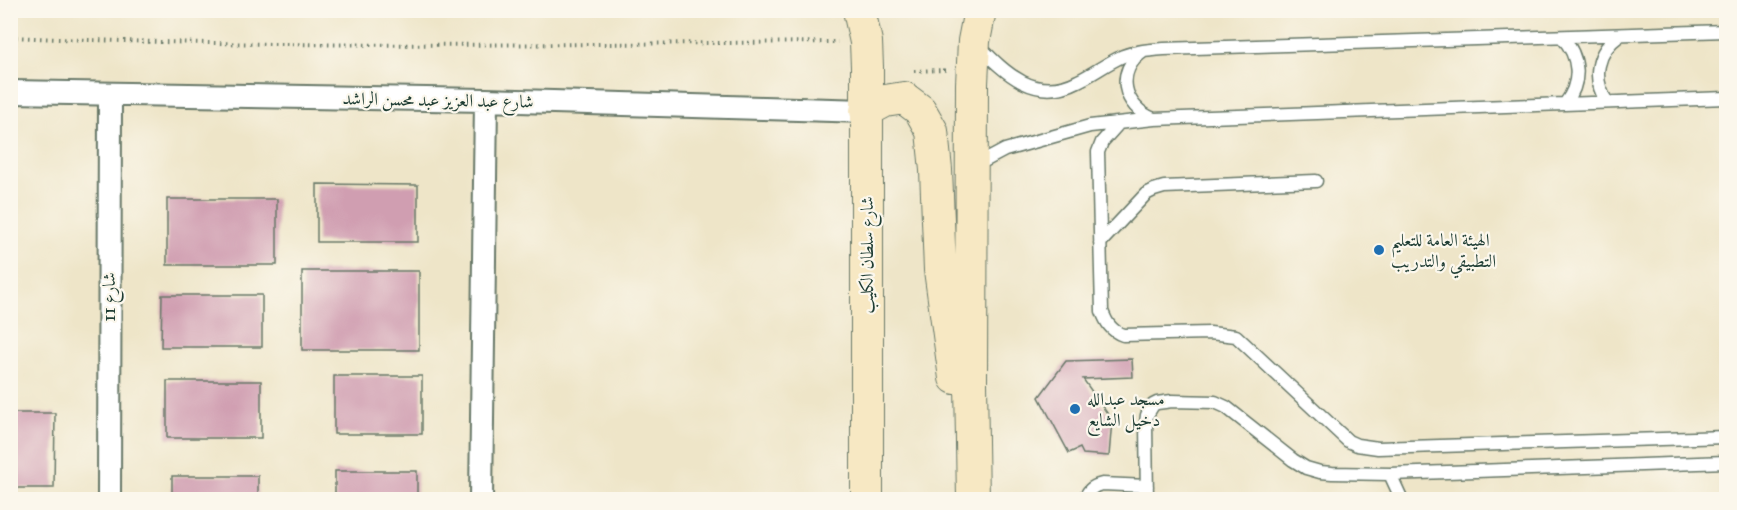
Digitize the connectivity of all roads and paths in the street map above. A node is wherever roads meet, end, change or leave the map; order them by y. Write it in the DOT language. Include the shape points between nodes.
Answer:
graph roads {
  1 [pos="859,10"];
  2 [pos="980,10"];
  3 [pos="1726,32"];
  4 [pos="1620,35"];
  5 [pos="10,37"];
  6 [pos="1562,37"];
  7 [pos="974,41"];
  8 [pos="866,42"];
  9 [pos="1145,51"];
  10 [pos="944,61"];
  11 [pos="909,71"];
  12 [pos="10,92"];
  13 [pos="110,94"];
  14 [pos="1726,98"];
  15 [pos="486,100"];
  16 [pos="1607,102"];
  17 [pos="1565,104"];
  18 [pos="866,111"];
  19 [pos="1154,119"];
  20 [pos="1119,123"];
  21 [pos="972,167"];
  22 [pos="1316,181"];
  23 [pos="1100,243"];
  24 [pos="1726,437"];
  25 [pos="1726,462"];
  26 [pos="1390,474"];
  27 [pos="1147,486"];
  28 [pos="109,500"];
  29 [pos="481,500"];
  30 [pos="867,500"];
  31 [pos="972,500"];
  32 [pos="1085,500"];
  33 [pos="1147,500"];
  34 [pos="1402,500"];
  1 -- 8 [label="street, شارع سلطان الكليب"];
  2 -- 7 [label="street"];
  3 -- 4 [label="lane"];
  4 -- 6 [label="lane"];
  4 -- 16 [label="lane" via="1607,46 1599,61 1597,79"];
  5 -- 8 [label="path" via="404,46"];
  6 -- 9 [label="lane"];
  6 -- 17 [label="lane" via="1573,52 1577,70 1575,88"];
  7 -- 9 [label="lane" via="1006,73 1021,82 1048,89 1069,86 1122,56"];
  7 -- 21 [label="street"];
  8 -- 18 [label="street, شارع سلطان الكليب"];
  9 -- 19 [label="lane" via="1129,68 1126,92 1140,112"];
  10 -- 11 [label="path" via="944,70"];
  12 -- 13 [label="street, شارع عبد العزيز عبد محسن الراشد"];
  13 -- 15 [label="street, شارع عبد العزيز عبد محسن الراشد"];
  13 -- 28 [label="street, شارع 11"];
  14 -- 16 [label="lane"];
  15 -- 18 [label="street, شارع عبد العزيز عبد محسن الراشد"];
  15 -- 29 [label="street"];
  16 -- 17 [label="lane"];
  17 -- 19 [label="lane"];
  18 -- 30 [label="street, شارع سلطان الكليب"];
  18 -- 31 [label="street" via="885,101 904,98 920,111 932,131 940,270"];
  19 -- 20 [label="lane"];
  20 -- 21 [label="lane" via="1090,126 1005,150"];
  20 -- 23 [label="lane" via="1098,152"];
  21 -- 31 [label="street"];
  22 -- 23 [label="lane" via="1164,187 1146,194"];
  23 -- 24 [label="lane" via="1102,311 1105,321 1117,333 1236,336 1348,441 1357,445 1378,448"];
  25 -- 26 [label="lane"];
  26 -- 27 [label="lane" via="1332,473 1306,468 1226,407 1208,401 1172,400 1156,403 1147,415"];
  26 -- 34 [label="lane"];
  27 -- 32 [label="lane" via="1102,484 1087,493"];
  27 -- 33 [label="lane"];
}
